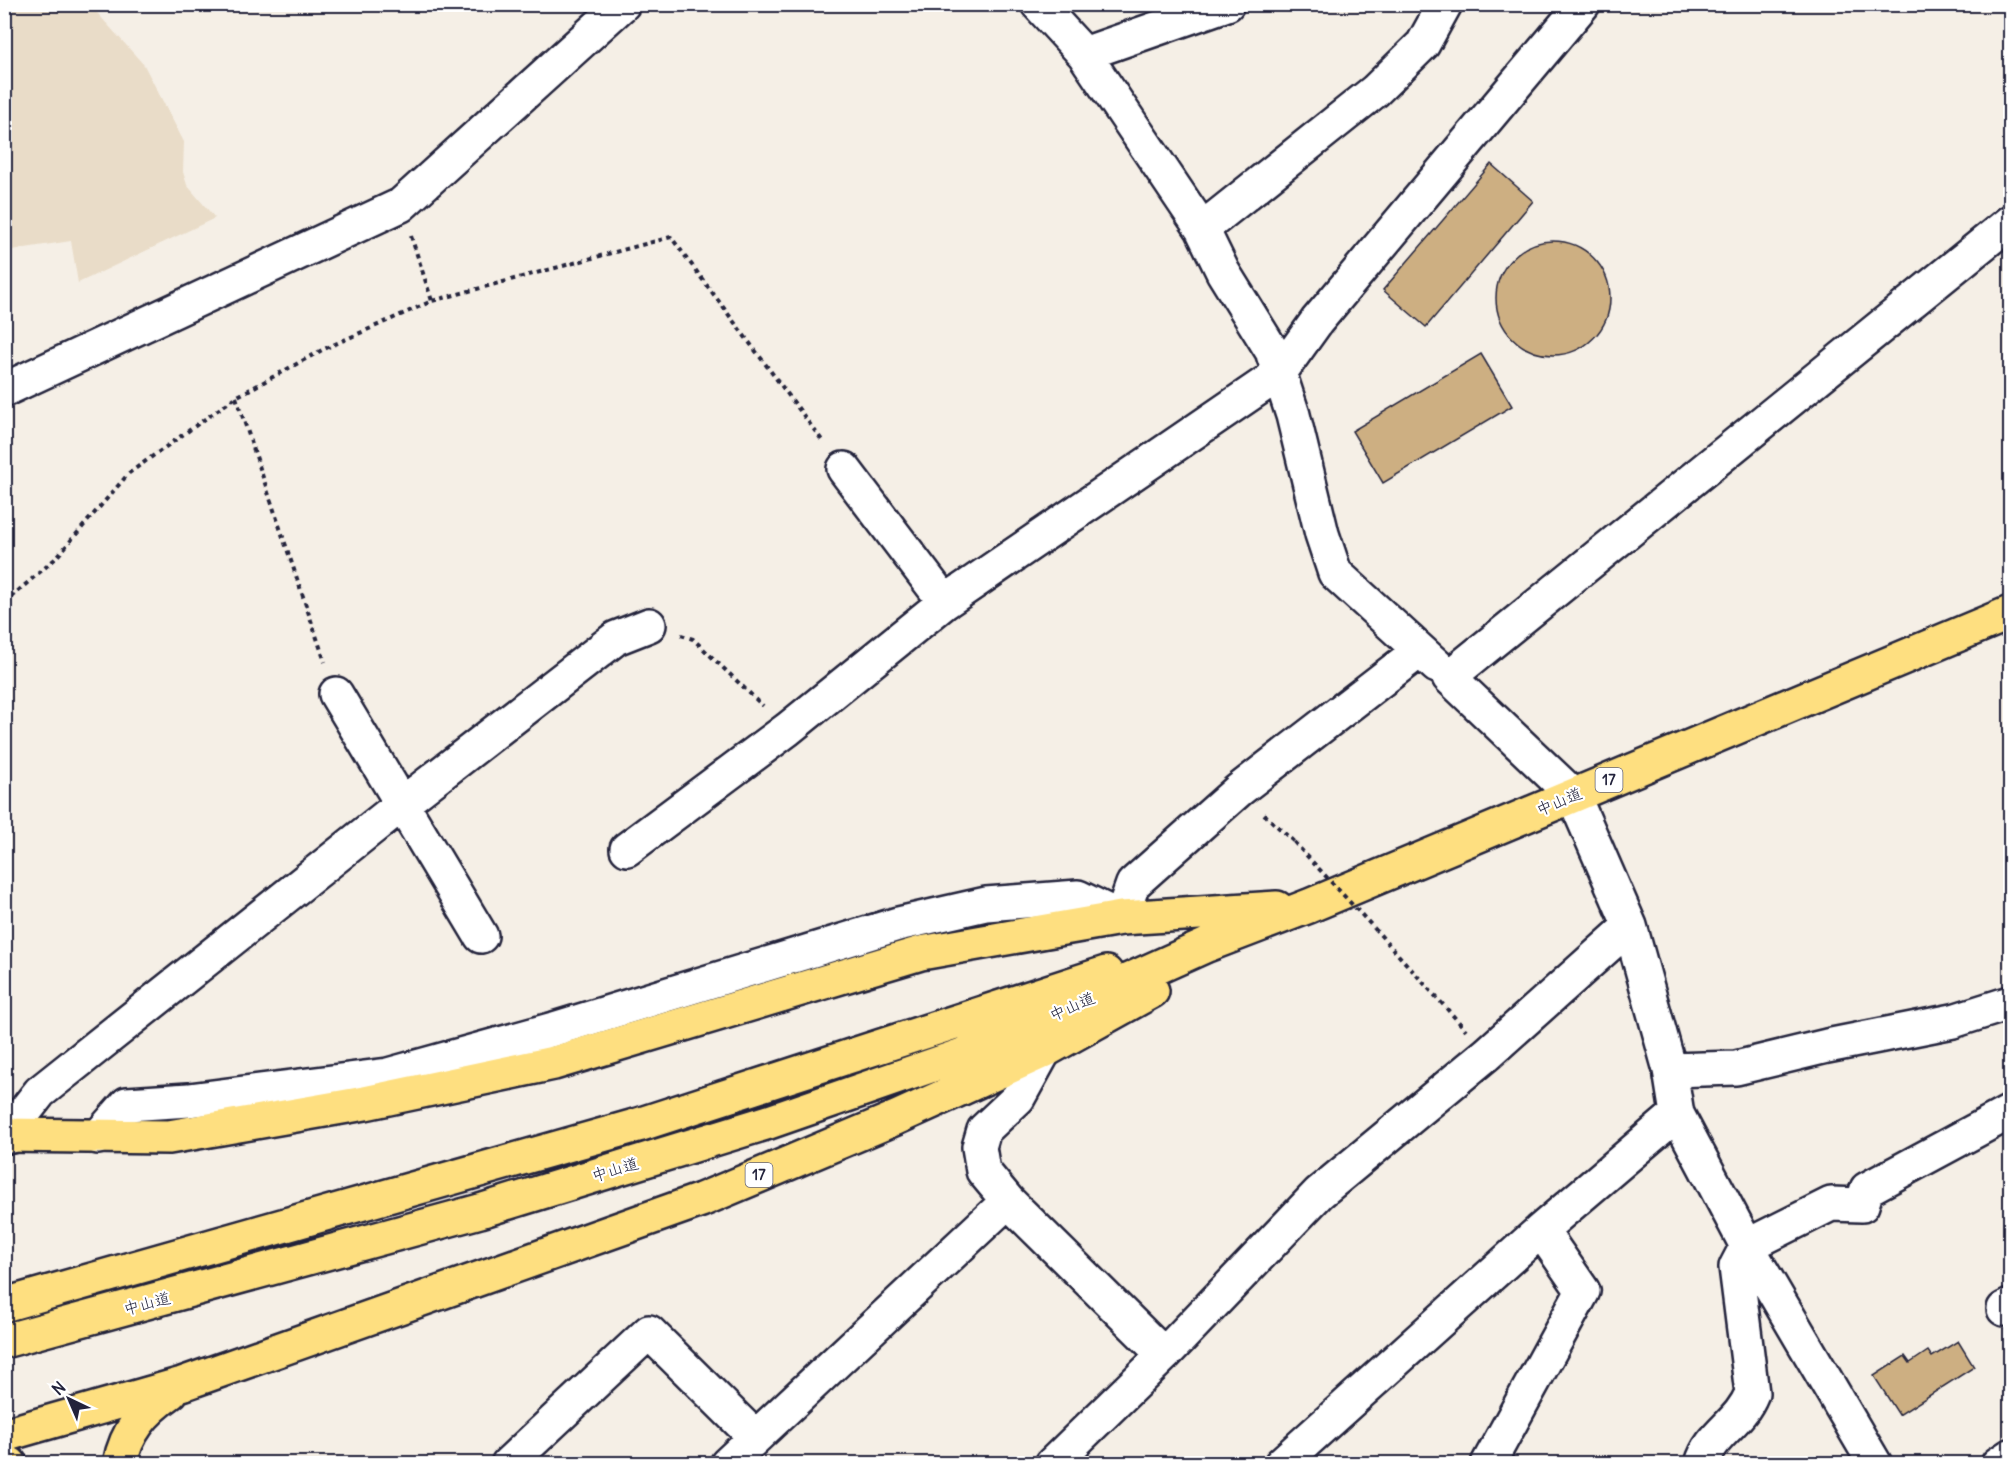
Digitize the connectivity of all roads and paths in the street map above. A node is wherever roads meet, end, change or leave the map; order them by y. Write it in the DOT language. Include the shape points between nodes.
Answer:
graph roads {
  1 [pos="623,4"];
  2 [pos="1038,4"];
  3 [pos="1227,4"];
  4 [pos="1445,4"];
  5 [pos="1583,4"];
  6 [pos="1084,54"];
  7 [pos="401,205"];
  8 [pos="2010,222"];
  9 [pos="1202,230"];
  10 [pos="432,301"];
  11 [pos="1279,374"];
  12 [pos="4,390"];
  13 [pos="236,397"];
  14 [pos="844,469"];
  15 [pos="945,602"];
  16 [pos="4,603"];
  17 [pos="2010,613"];
  18 [pos="649,625"];
  19 [pos="1419,651"];
  20 [pos="1449,677"];
  21 [pos="336,694"];
  22 [pos="788,729"];
  23 [pos="1239,790"];
  24 [pos="1573,795"];
  25 [pos="402,804"];
  26 [pos="627,849"];
  27 [pos="1309,906"];
  28 [pos="1121,918"];
  29 [pos="1630,926"];
  30 [pos="481,936"];
  31 [pos="1207,945"];
  32 [pos="2010,1003"];
  33 [pos="1044,1051"];
  34 [pos="1488,1054"];
  35 [pos="1670,1070"];
  36 [pos="2010,1112"];
  37 [pos="1677,1114"];
  38 [pos="8,1136"];
  39 [pos="1008,1201"];
  40 [pos="1541,1230"];
  41 [pos="1747,1246"];
  42 [pos="4,1305"];
  43 [pos="4,1341"];
  44 [pos="1164,1356"];
  45 [pos="182,1384"];
  46 [pos="4,1435"];
  47 [pos="755,1437"];
  48 [pos="2010,1456"];
  49 [pos="1300,1458"];
  50 [pos="4,1461"];
  51 [pos="10,1464"];
  52 [pos="120,1464"];
  53 [pos="508,1464"];
  54 [pos="727,1464"];
  55 [pos="1052,1464"];
  56 [pos="1488,1464"];
  57 [pos="1702,1464"];
  58 [pos="1875,1464"];
  59 [pos="1998,1464"];
  1 -- 7 [label="street"];
  2 -- 6 [label="street"];
  3 -- 6 [label="street"];
  4 -- 9 [label="street" via="1423,44 1375,91"];
  5 -- 11 [label="street" via="1317,321"];
  6 -- 9 [label="street"];
  7 -- 10 [label="path"];
  7 -- 12 [label="street"];
  8 -- 20 [label="street"];
  9 -- 11 [label="street" via="1272,351"];
  10 -- 13 [label="path" via="324,349"];
  10 -- 14 [label="path" via="671,237"];
  11 -- 15 [label="street"];
  11 -- 19 [label="street" via="1335,573"];
  13 -- 16 [label="path" via="129,473 55,559"];
  13 -- 21 [label="path"];
  14 -- 15 [label="street"];
  15 -- 22 [label="street"];
  17 -- 24 [label="main road, 中山道 / 17"];
  18 -- 22 [label="path" via="693,639"];
  18 -- 25 [label="street" via="616,638"];
  19 -- 20 [label="street"];
  19 -- 23 [label="street"];
  20 -- 24 [label="street"];
  21 -- 25 [label="street"];
  22 -- 26 [label="street"];
  23 -- 28 [label="street" via="1133,884"];
  23 -- 34 [label="path, bridge" via="1294,842"];
  24 -- 27 [label="main road, 中山道 / 17"];
  24 -- 29 [label="street"];
  25 -- 30 [label="street"];
  25 -- 38 [label="street" via="40,1092"];
  27 -- 28 [label="main road"];
  27 -- 31 [label="main road, 中山道 / 17"];
  27 -- 33 [label="main road, 17"];
  28 -- 38 [label="main road" via="921,953 543,1066 365,1103 169,1137"];
  29 -- 34 [label="street"];
  29 -- 35 [label="street"];
  31 -- 42 [label="main road, 中山道 / 17" via="1065,984 638,1125"];
  31 -- 43 [label="main road, 中山道 / 17" via="962,1055 769,1122 480,1211"];
  32 -- 35 [label="street" via="1953,1021 1736,1068"];
  33 -- 39 [label="street" via="1018,1098 984,1130 979,1148 982,1171"];
  33 -- 45 [label="main road, 17" via="701,1200"];
  34 -- 44 [label="street" via="1319,1194"];
  35 -- 37 [label="street"];
  36 -- 41 [label="street" via="1867,1189 1862,1205 1831,1204"];
  37 -- 40 [label="street"];
  37 -- 41 [label="street"];
  39 -- 44 [label="street"];
  39 -- 47 [label="street"];
  40 -- 49 [label="street"];
  40 -- 56 [label="street" via="1583,1291"];
  41 -- 57 [label="street" via="1736,1267 1752,1393 1745,1410 1706,1449"];
  41 -- 58 [label="street"];
  44 -- 55 [label="street"];
  45 -- 46 [label="main road, 17"];
  45 -- 52 [label="main road" via="151,1406 134,1426"];
  47 -- 53 [label="street" via="649,1332"];
  47 -- 54 [label="street"];
  48 -- 59 [label="street"];
  50 -- 51 [label="main road"];
}
